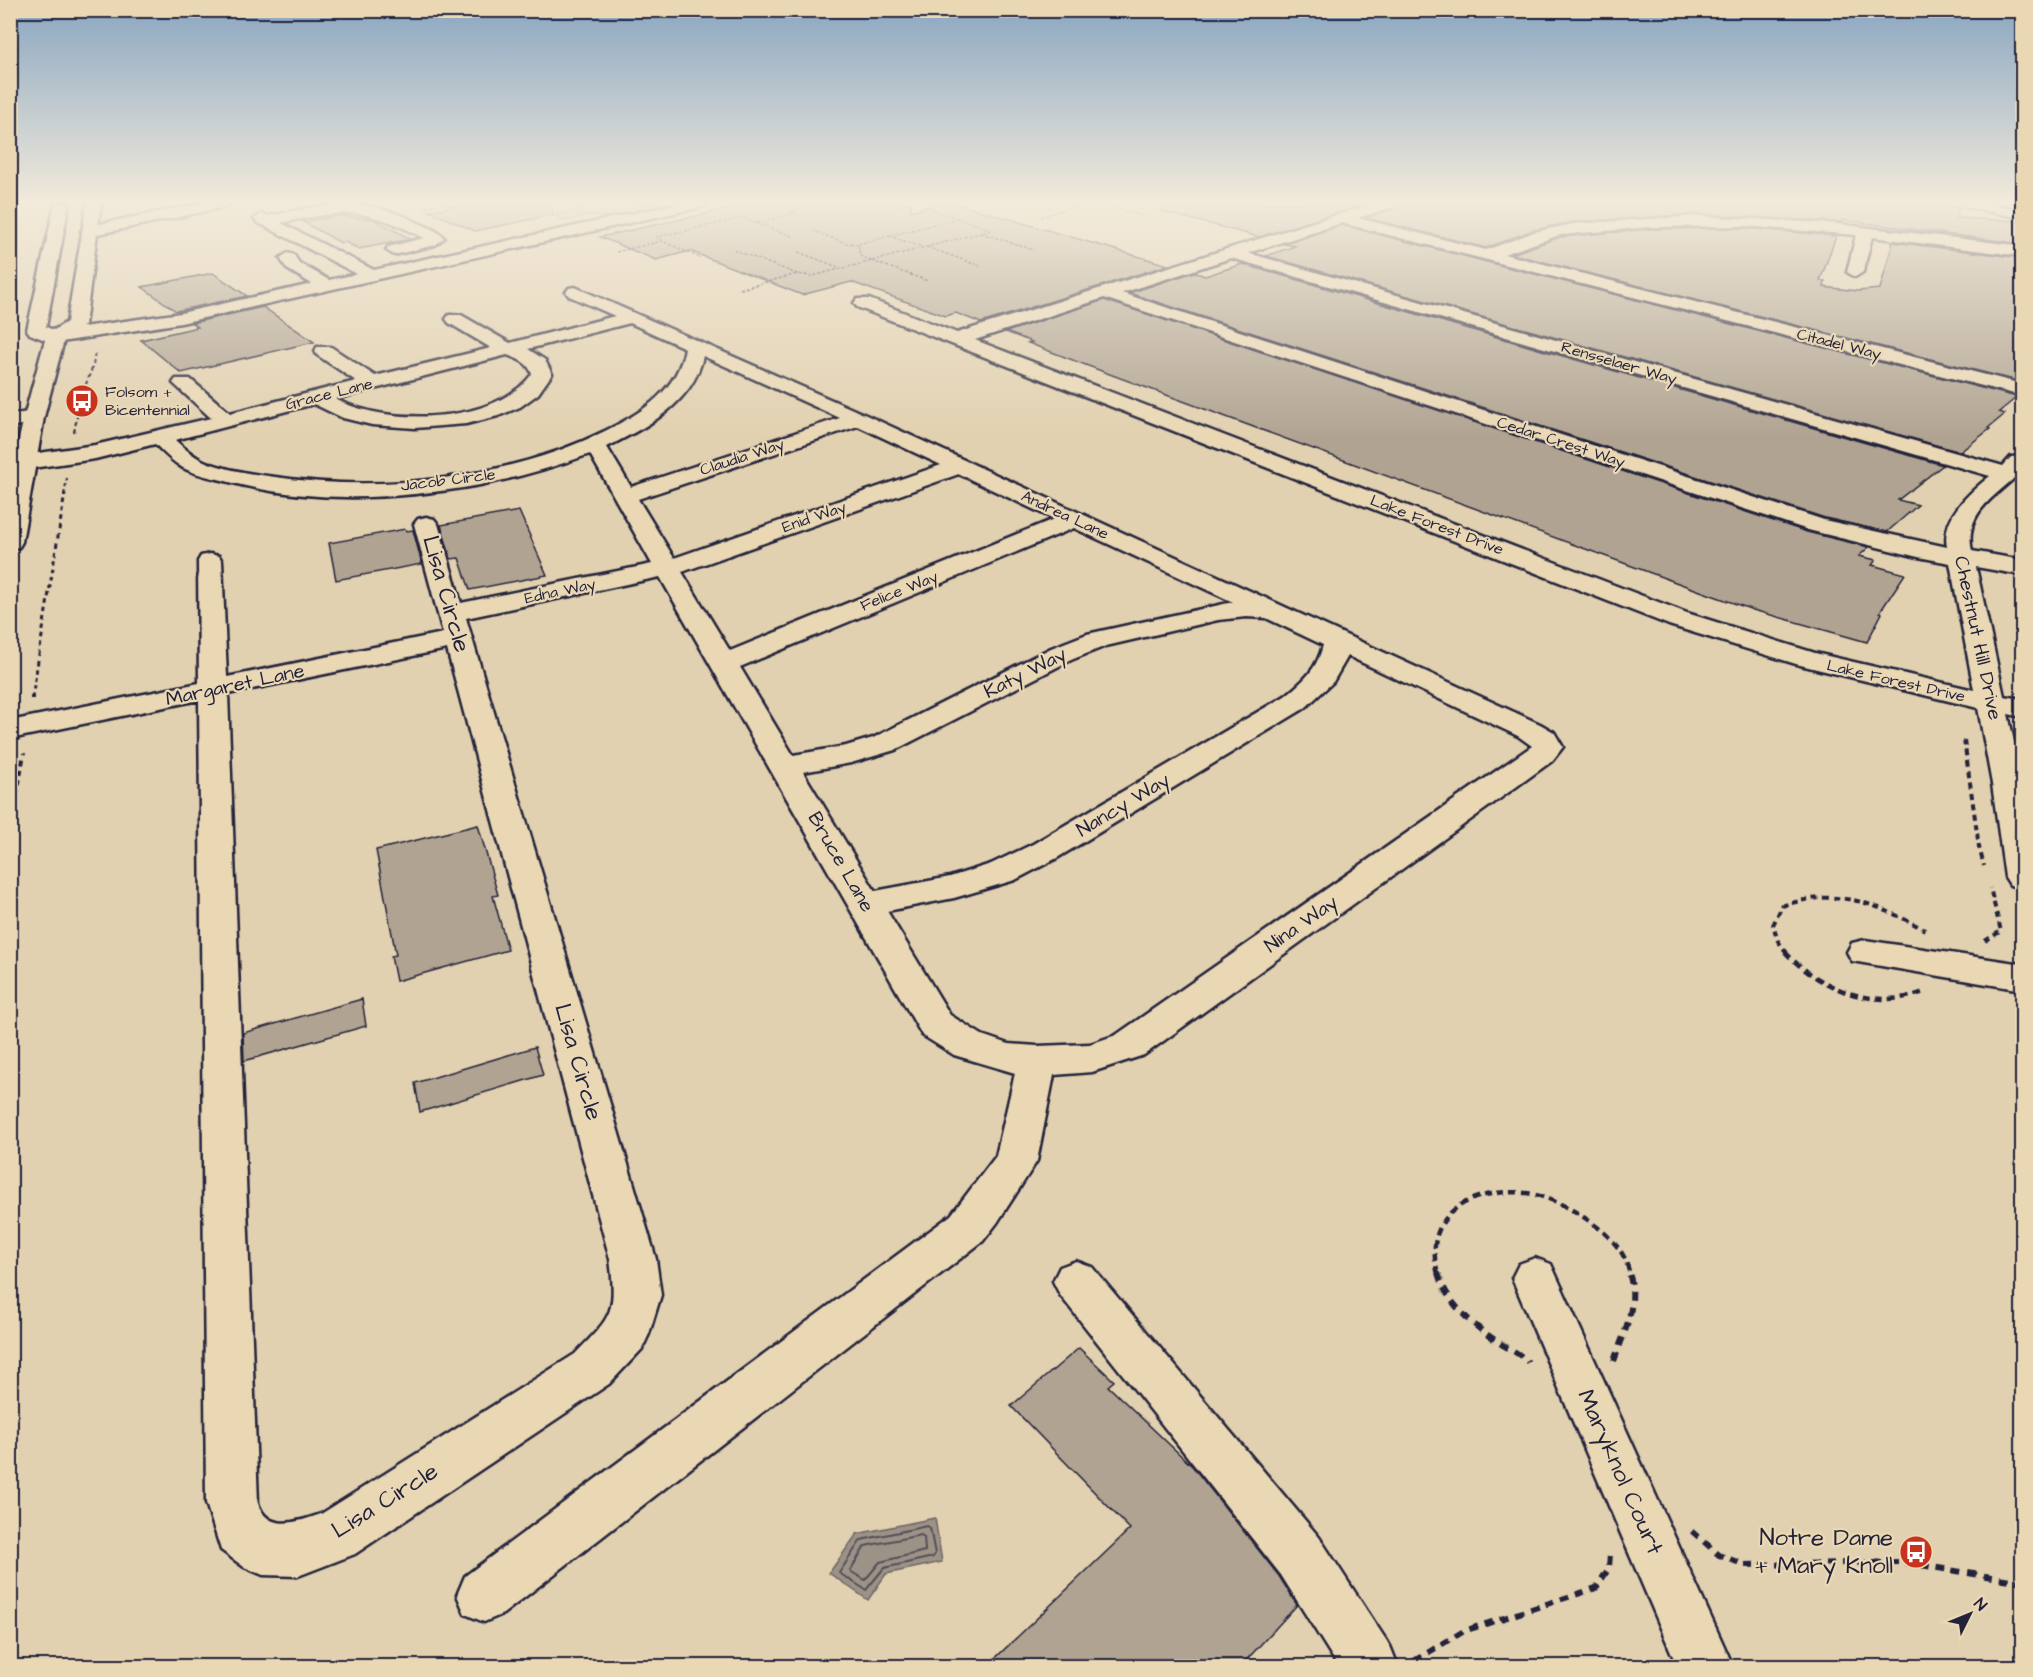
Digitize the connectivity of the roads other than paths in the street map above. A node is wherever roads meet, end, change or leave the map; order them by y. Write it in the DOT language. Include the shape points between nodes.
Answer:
graph roads {
  1 [pos="46,281"];
  2 [pos="82,281"];
  3 [pos="327,281"];
  4 [pos="347,281"];
  5 [pos="1142,281"];
  6 [pos="1334,281"];
  7 [pos="1592,281"];
  8 [pos="333,284"];
  9 [pos="575,292"];
  10 [pos="356,293"];
  11 [pos="1105,293"];
  12 [pos="863,303"];
  13 [pos="630,318"];
  14 [pos="455,319"];
  15 [pos="55,336"];
  16 [pos="958,339"];
  17 [pos="695,346"];
  18 [pos="507,349"];
  19 [pos="324,351"];
  20 [pos="183,383"];
  21 [pos="372,383"];
  22 [pos="2022,390"];
  23 [pos="316,397"];
  24 [pos="34,417"];
  25 [pos="859,419"];
  26 [pos="226,420"];
  27 [pos="10,421"];
  28 [pos="160,437"];
  29 [pos="595,445"];
  30 [pos="25,462"];
  31 [pos="960,466"];
  32 [pos="2015,466"];
  33 [pos="625,496"];
  34 [pos="1074,519"];
  35 [pos="426,524"];
  36 [pos="10,542"];
  37 [pos="1960,558"];
  38 [pos="210,561"];
  39 [pos="2022,567"];
  40 [pos="668,568"];
  41 [pos="1275,612"];
  42 [pos="455,625"];
  43 [pos="1338,641"];
  44 [pos="724,664"];
  45 [pos="213,690"];
  46 [pos="1991,702"];
  47 [pos="2022,708"];
  48 [pos="10,730"];
  49 [pos="1548,747"];
  50 [pos="784,766"];
  51 [pos="2022,877"];
  52 [pos="866,904"];
  53 [pos="1865,952"];
  54 [pos="2022,977"];
  55 [pos="1037,1061"];
  56 [pos="1535,1278"];
  57 [pos="1076,1281"];
  58 [pos="484,1595"];
  59 [pos="1370,1666"];
  60 [pos="1705,1666"];
  1 -- 15 [label="street" via="36,330"];
  2 -- 15 [label="street" via="76,325"];
  3 -- 8 [label="street"];
  4 -- 8 [label="street"];
  5 -- 11 [label="street"];
  6 -- 32 [label="street, Rensselaer Way"];
  7 -- 22 [label="street, Citadel Way"];
  8 -- 10 [label="street"];
  8 -- 15 [label="street" via="164,321"];
  9 -- 13 [label="street, Andrea Lane"];
  11 -- 16 [label="street"];
  11 -- 37 [label="street, Cedar Crest Way" via="1816,525"];
  12 -- 16 [label="street, Lake Forest Drive"];
  13 -- 17 [label="street, Andrea Lane"];
  13 -- 18 [label="street, Grace Lane"];
  14 -- 18 [label="street"];
  15 -- 24 [label="street"];
  16 -- 46 [label="street, Lake Forest Drive" via="1678,619 1803,659"];
  17 -- 25 [label="street, Andrea Lane"];
  17 -- 29 [label="street, Jacob Circle" via="694,363 671,398 618,435"];
  18 -- 21 [label="street, Grace Lane"];
  18 -- 23 [label="street" via="538,364 542,374 524,397 502,408 431,421 395,422 348,413"];
  19 -- 21 [label="street"];
  20 -- 26 [label="street"];
  21 -- 23 [label="street, Grace Lane"];
  23 -- 26 [label="street, Grace Lane"];
  24 -- 27 [label="street"];
  24 -- 30 [label="street"];
  25 -- 31 [label="street, Andrea Lane"];
  25 -- 33 [label="street, Claudia Way"];
  26 -- 28 [label="street, Grace Lane"];
  28 -- 29 [label="street, Jacob Circle" via="174,452 197,466 230,477 319,489 405,486 481,477 554,461"];
  28 -- 30 [label="street, Grace Lane"];
  29 -- 33 [label="street, Bruce Lane"];
  30 -- 36 [label="street"];
  31 -- 34 [label="street, Andrea Lane"];
  31 -- 40 [label="street, Enid Way"];
  32 -- 37 [label="street, Chestnut Hill Drive" via="1970,505 1960,521"];
  33 -- 40 [label="street, Bruce Lane"];
  34 -- 41 [label="street, Andrea Lane"];
  34 -- 44 [label="street, Felice Way"];
  35 -- 42 [label="street, Lisa Circle"];
  37 -- 39 [label="street, Cedar Crest Way"];
  37 -- 46 [label="street, Chestnut Hill Drive"];
  38 -- 45 [label="street, Lisa Circle"];
  40 -- 42 [label="street, Edna Way"];
  40 -- 44 [label="street, Bruce Lane"];
  41 -- 43 [label="street, Andrea Lane"];
  41 -- 50 [label="street, Katy Way" via="1218,612 1096,640 884,744"];
  42 -- 45 [label="street, Margaret Lane"];
  42 -- 45 [label="street, Lisa Circle" via="630,1248 638,1295 625,1334 592,1370 336,1534 298,1549 263,1548 240,1531 232,1503"];
  43 -- 49 [label="street, Andrea Lane" via="1529,730 1543,738"];
  43 -- 52 [label="street, Nancy Way" via="1334,663 1319,683 1295,702 1045,851 1003,872 954,887"];
  44 -- 50 [label="street, Bruce Lane"];
  45 -- 48 [label="street, Margaret Lane"];
  46 -- 47 [label="street, Lake Forest Drive"];
  46 -- 51 [label="street, Chestnut Hill Drive"];
  49 -- 55 [label="street, Nina Way" via="1130,1045 1092,1058"];
  50 -- 52 [label="street, Bruce Lane"];
  52 -- 55 [label="street, Bruce Lane" via="936,1025 968,1045 1006,1058"];
  53 -- 54 [label="street"];
  55 -- 58 [label="street" via="1016,1161 967,1228"];
  56 -- 60 [label="street, Maryknol Court"];
  57 -- 59 [label="street" via="1300,1556"];
}
